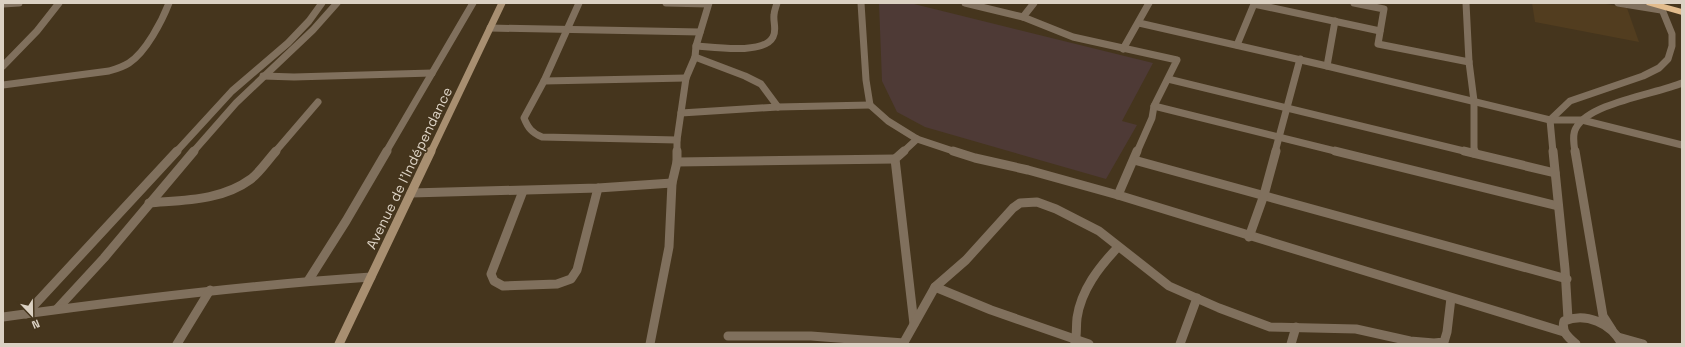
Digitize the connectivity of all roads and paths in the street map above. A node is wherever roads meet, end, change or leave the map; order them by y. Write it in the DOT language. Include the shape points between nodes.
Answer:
graph roads {
  1 [pos="19,3"];
  2 [pos="59,3"];
  3 [pos="169,3"];
  4 [pos="322,3"];
  5 [pos="337,3"];
  6 [pos="473,3"];
  7 [pos="502,3"];
  8 [pos="579,3"];
  9 [pos="666,3"];
  10 [pos="778,3"];
  11 [pos="861,3"];
  12 [pos="965,3"];
  13 [pos="1034,3"];
  14 [pos="1149,3"];
  15 [pos="1354,3"];
  16 [pos="1466,3"];
  17 [pos="1618,3"];
  18 [pos="1650,3"];
  19 [pos="3,4"];
  20 [pos="708,4"];
  21 [pos="1661,9"];
  22 [pos="1682,12"];
  23 [pos="1023,17"];
  24 [pos="1335,21"];
  25 [pos="1139,22"];
  26 [pos="490,28"];
  27 [pos="568,29"];
  28 [pos="1380,31"];
  29 [pos="700,32"];
  30 [pos="1237,45"];
  31 [pos="696,46"];
  32 [pos="1123,49"];
  33 [pos="695,57"];
  34 [pos="1300,59"];
  35 [pos="1469,62"];
  36 [pos="3,66"];
  37 [pos="1327,66"];
  38 [pos="432,73"];
  39 [pos="263,76"];
  40 [pos="686,78"];
  41 [pos="1168,79"];
  42 [pos="544,81"];
  43 [pos="1682,83"];
  44 [pos="3,85"];
  45 [pos="1474,101"];
  46 [pos="318,102"];
  47 [pos="870,104"];
  48 [pos="1154,106"];
  49 [pos="778,107"];
  50 [pos="1286,108"];
  51 [pos="681,113"];
  52 [pos="1550,120"];
  53 [pos="1582,120"];
  54 [pos="1278,137"];
  55 [pos="917,139"];
  56 [pos="677,140"];
  57 [pos="1682,145"];
  58 [pos="1474,153"];
  59 [pos="895,159"];
  60 [pos="1134,160"];
  61 [pos="677,162"];
  62 [pos="1556,173"];
  63 [pos="672,183"];
  64 [pos="598,188"];
  65 [pos="523,191"];
  66 [pos="411,193"];
  67 [pos="1118,195"];
  68 [pos="1264,195"];
  69 [pos="149,203"];
  70 [pos="1558,206"];
  71 [pos="1250,237"];
  72 [pos="1118,247"];
  73 [pos="371,277"];
  74 [pos="1567,280"];
  75 [pos="308,281"];
  76 [pos="935,287"];
  77 [pos="210,290"];
  78 [pos="1197,298"];
  79 [pos="1451,298"];
  80 [pos="57,309"];
  81 [pos="26,314"];
  82 [pos="3,317"];
  83 [pos="1568,319"];
  84 [pos="914,324"];
  85 [pos="1296,327"];
  86 [pos="728,336"];
  87 [pos="1617,337"];
  88 [pos="1570,339"];
  89 [pos="1076,342"];
  90 [pos="177,344"];
  91 [pos="339,344"];
  92 [pos="650,344"];
  93 [pos="903,344"];
  94 [pos="1089,344"];
  95 [pos="1180,344"];
  96 [pos="1291,344"];
  97 [pos="1643,344"];
  1 -- 19 [label="street"];
  2 -- 36 [label="street" via="37,31"];
  3 -- 44 [label="street" via="164,17 134,60 125,66 109,71"];
  4 -- 81 [label="street" via="293,38 232,91"];
  5 -- 39 [label="street" via="315,30"];
  6 -- 38 [label="street"];
  7 -- 26 [label="main road, Avenue de l'Indépendance"];
  8 -- 27 [label="street"];
  9 -- 20 [label="street"];
  10 -- 31 [label="street" via="771,42 762,46 736,48"];
  11 -- 47 [label="street"];
  12 -- 23 [label="street"];
  13 -- 23 [label="street"];
  14 -- 25 [label="street"];
  15 -- 28 [label="street" via="1384,9"];
  16 -- 35 [label="street"];
  17 -- 21 [label="street"];
  18 -- 21 [label="highway"];
  20 -- 29 [label="street"];
  21 -- 22 [label="highway"];
  21 -- 52 [label="street" via="1672,34 1668,59 1659,68 1643,76 1570,102"];
  23 -- 32 [label="street" via="1073,38"];
  24 -- 28 [label="street"];
  24 -- 30 [label="street" via="1254,4"];
  24 -- 37 [label="street"];
  25 -- 30 [label="street"];
  25 -- 32 [label="street"];
  26 -- 27 [label="street"];
  26 -- 66 [label="main road, Avenue de l'Indépendance"];
  27 -- 29 [label="street"];
  27 -- 42 [label="street"];
  28 -- 35 [label="street" via="1378,44"];
  29 -- 31 [label="street"];
  30 -- 34 [label="street"];
  31 -- 33 [label="street"];
  32 -- 41 [label="street" via="1177,60"];
  33 -- 40 [label="street"];
  33 -- 49 [label="street" via="761,84"];
  34 -- 37 [label="street"];
  34 -- 50 [label="street"];
  35 -- 45 [label="street"];
  37 -- 45 [label="street"];
  38 -- 39 [label="street"];
  38 -- 75 [label="street"];
  39 -- 69 [label="street" via="228,111"];
  40 -- 42 [label="street"];
  40 -- 51 [label="street"];
  41 -- 48 [label="street"];
  41 -- 50 [label="street"];
  42 -- 56 [label="street" via="524,118 532,133 542,137"];
  43 -- 53 [label="street" via="1599,110"];
  45 -- 52 [label="street"];
  45 -- 58 [label="street"];
  46 -- 69 [label="street" via="252,178 232,191 202,199"];
  47 -- 49 [label="street"];
  47 -- 55 [label="street" via="888,120"];
  48 -- 54 [label="street"];
  48 -- 60 [label="street" via="1152,118"];
  49 -- 51 [label="street"];
  50 -- 54 [label="street"];
  50 -- 58 [label="street"];
  51 -- 56 [label="street"];
  52 -- 53 [label="street"];
  52 -- 62 [label="street"];
  53 -- 57 [label="street"];
  53 -- 87 [label="street" via="1574,134 1574,147 1603,316"];
  54 -- 68 [label="street"];
  54 -- 70 [label="street"];
  55 -- 59 [label="street"];
  55 -- 67 [label="street" via="975,158"];
  56 -- 61 [label="street"];
  58 -- 62 [label="street"];
  59 -- 61 [label="street"];
  59 -- 84 [label="street"];
  60 -- 67 [label="street"];
  60 -- 68 [label="street"];
  61 -- 63 [label="street"];
  62 -- 70 [label="street"];
  63 -- 64 [label="street"];
  63 -- 92 [label="street" via="669,247"];
  64 -- 65 [label="street"];
  64 -- 65 [label="street" via="577,270 571,279 557,284 503,286 494,281 492,274"];
  65 -- 66 [label="street"];
  66 -- 73 [label="main road, Avenue de l'Indépendance"];
  67 -- 71 [label="street"];
  68 -- 71 [label="street"];
  68 -- 74 [label="street"];
  69 -- 80 [label="street"];
  70 -- 74 [label="street"];
  71 -- 79 [label="street"];
  72 -- 76 [label="street" via="1094,228 1056,209 1037,202 1020,203 966,260"];
  72 -- 78 [label="street" via="1169,286"];
  72 -- 89 [label="street" via="1105,260 1083,294"];
  73 -- 75 [label="street"];
  73 -- 91 [label="main road, Avenue de l'Indépendance"];
  74 -- 83 [label="street"];
  75 -- 77 [label="street"];
  76 -- 84 [label="street"];
  76 -- 89 [label="street"];
  77 -- 80 [label="street"];
  77 -- 90 [label="street"];
  78 -- 85 [label="street" via="1270,327"];
  78 -- 95 [label="street"];
  79 -- 85 [label="street" via="1448,332 1444,342 1434,344 1356,329"];
  79 -- 88 [label="street"];
  80 -- 81 [label="street"];
  81 -- 82 [label="street"];
  83 -- 87 [label="street" via="1589,319"];
  83 -- 88 [label="street" via="1562,326"];
  84 -- 93 [label="street"];
  85 -- 96 [label="street"];
  86 -- 93 [label="street" via="811,336"];
  87 -- 97 [label="street"];
  89 -- 94 [label="street"];
}
